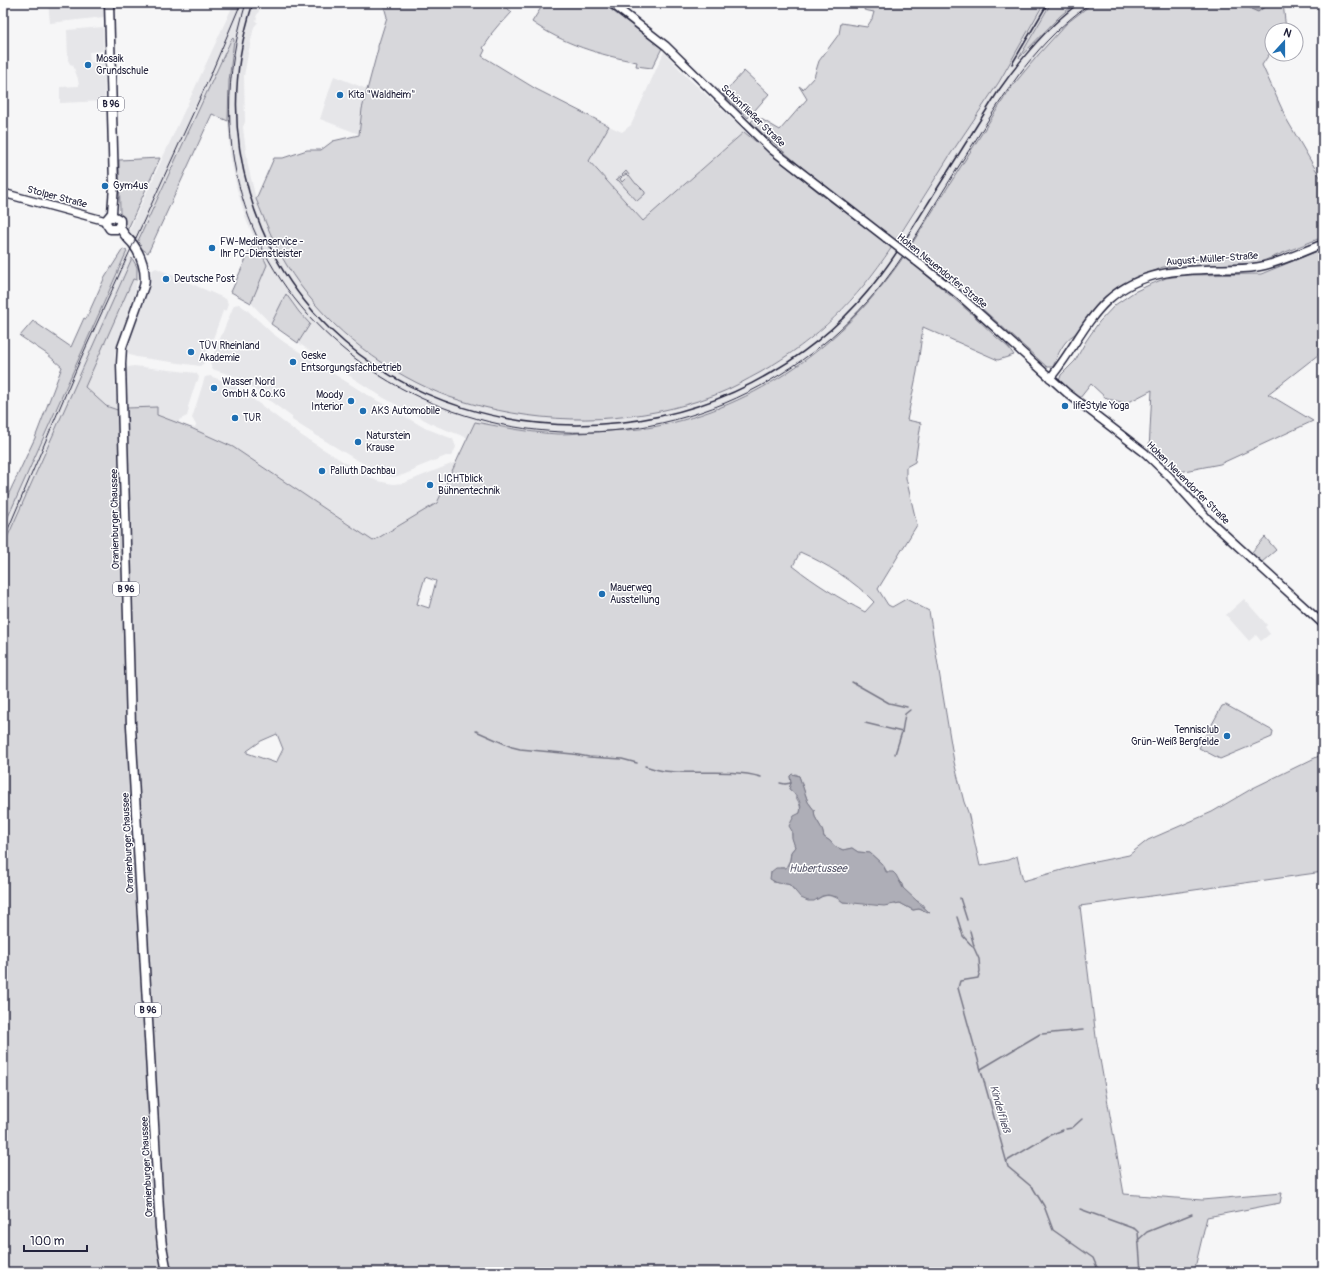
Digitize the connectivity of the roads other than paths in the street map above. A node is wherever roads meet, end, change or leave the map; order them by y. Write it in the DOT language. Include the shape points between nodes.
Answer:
graph roads {
  1 [pos="109,3"];
  2 [pos="611,3"];
  3 [pos="3,193"];
  4 [pos="114,223"];
  5 [pos="886,238"];
  6 [pos="1323,244"];
  7 [pos="1050,378"];
  8 [pos="1323,624"];
  9 [pos="167,1272"];
  1 -- 4 [label="main road, B 96"];
  2 -- 5 [label="main road, Schönfließer Straße" via="662,42 772,149"];
  3 -- 4 [label="main road, Stolper Straße"];
  4 -- 9 [label="main road, Oranienburger Chaussee / B 96" via="136,252 143,267 141,293 122,346 121,364 126,590 160,1228"];
  5 -- 7 [label="main road, Hohen Neuendorfer Straße, bridge" via="959,295"];
  6 -- 7 [label="main road, August-Müller-Straße" via="1262,266 1177,271 1154,275 1134,283 1102,306"];
  7 -- 8 [label="main road, Hohen Neuendorfer Straße" via="1154,460 1208,518"];
}
